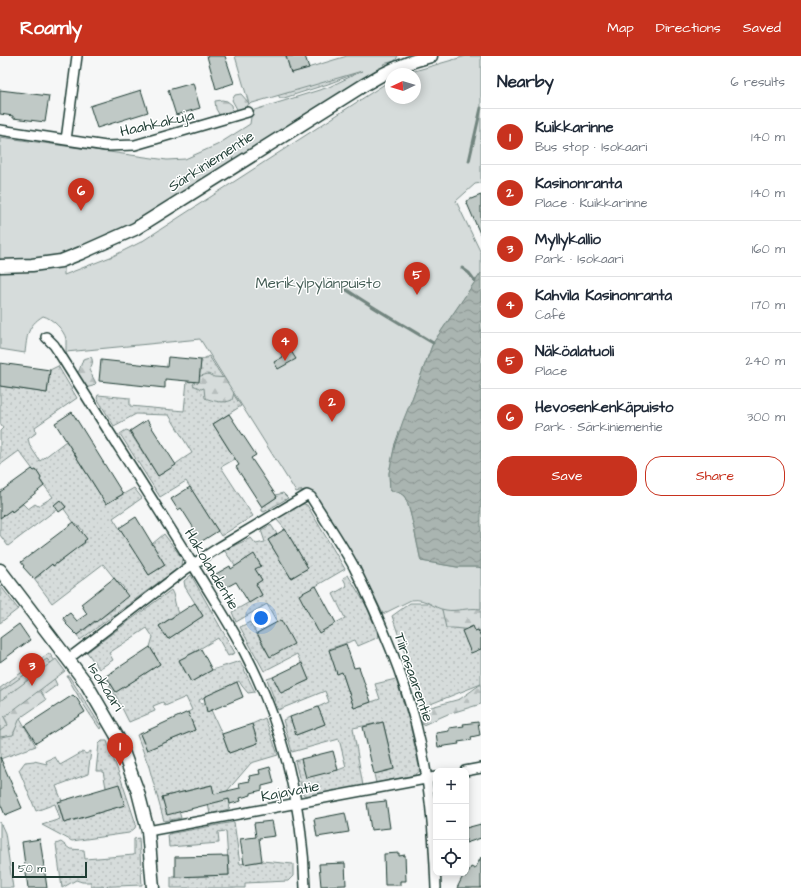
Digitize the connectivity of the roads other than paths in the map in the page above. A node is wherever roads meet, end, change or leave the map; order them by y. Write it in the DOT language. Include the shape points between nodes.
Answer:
graph roads {
  1 [pos="77,56"];
  2 [pos="430,56"];
  3 [pos="406,59"];
  4 [pos="248,112"];
  5 [pos="0,130"];
  6 [pos="66,140"];
  7 [pos="0,266"];
  8 [pos="46,338"];
  9 [pos="192,565"];
  10 [pos="0,570"];
  11 [pos="68,659"];
  12 [pos="481,768"];
  13 [pos="469,770"];
  14 [pos="431,778"];
  15 [pos="296,804"];
  16 [pos="148,831"];
  17 [pos="153,888"];
  18 [pos="305,888"];
  19 [pos="436,888"];
  1 -- 6 [label="street"];
  2 -- 3 [label="street, Särkiniementie"];
  3 -- 7 [label="street, Särkiniementie" via="135,229 61,261 32,266"];
  4 -- 6 [label="street, Haahkakuja" via="135,145 106,146"];
  5 -- 6 [label="street, Haahkakuja"];
  8 -- 9 [label="street, Hakolahdentie" via="58,351"];
  9 -- 11 [label="street"];
  9 -- 14 [label="street, Tiirasaarentie" via="307,495 311,497 353,566 380,622 400,674"];
  9 -- 15 [label="street, Hakolahdentie" via="223,613 258,679 281,741"];
  10 -- 11 [label="street, Isokaari"];
  11 -- 16 [label="street, Isokaari" via="86,683 118,738 138,792"];
  12 -- 13 [label="street"];
  14 -- 15 [label="street, Kajavatie"];
  14 -- 19 [label="street, Tiirasaarentie"];
  15 -- 16 [label="street, Kajavatie"];
  15 -- 18 [label="street, Hakolahdentie" via="303,845"];
  16 -- 17 [label="street, Isokaari"];
}
